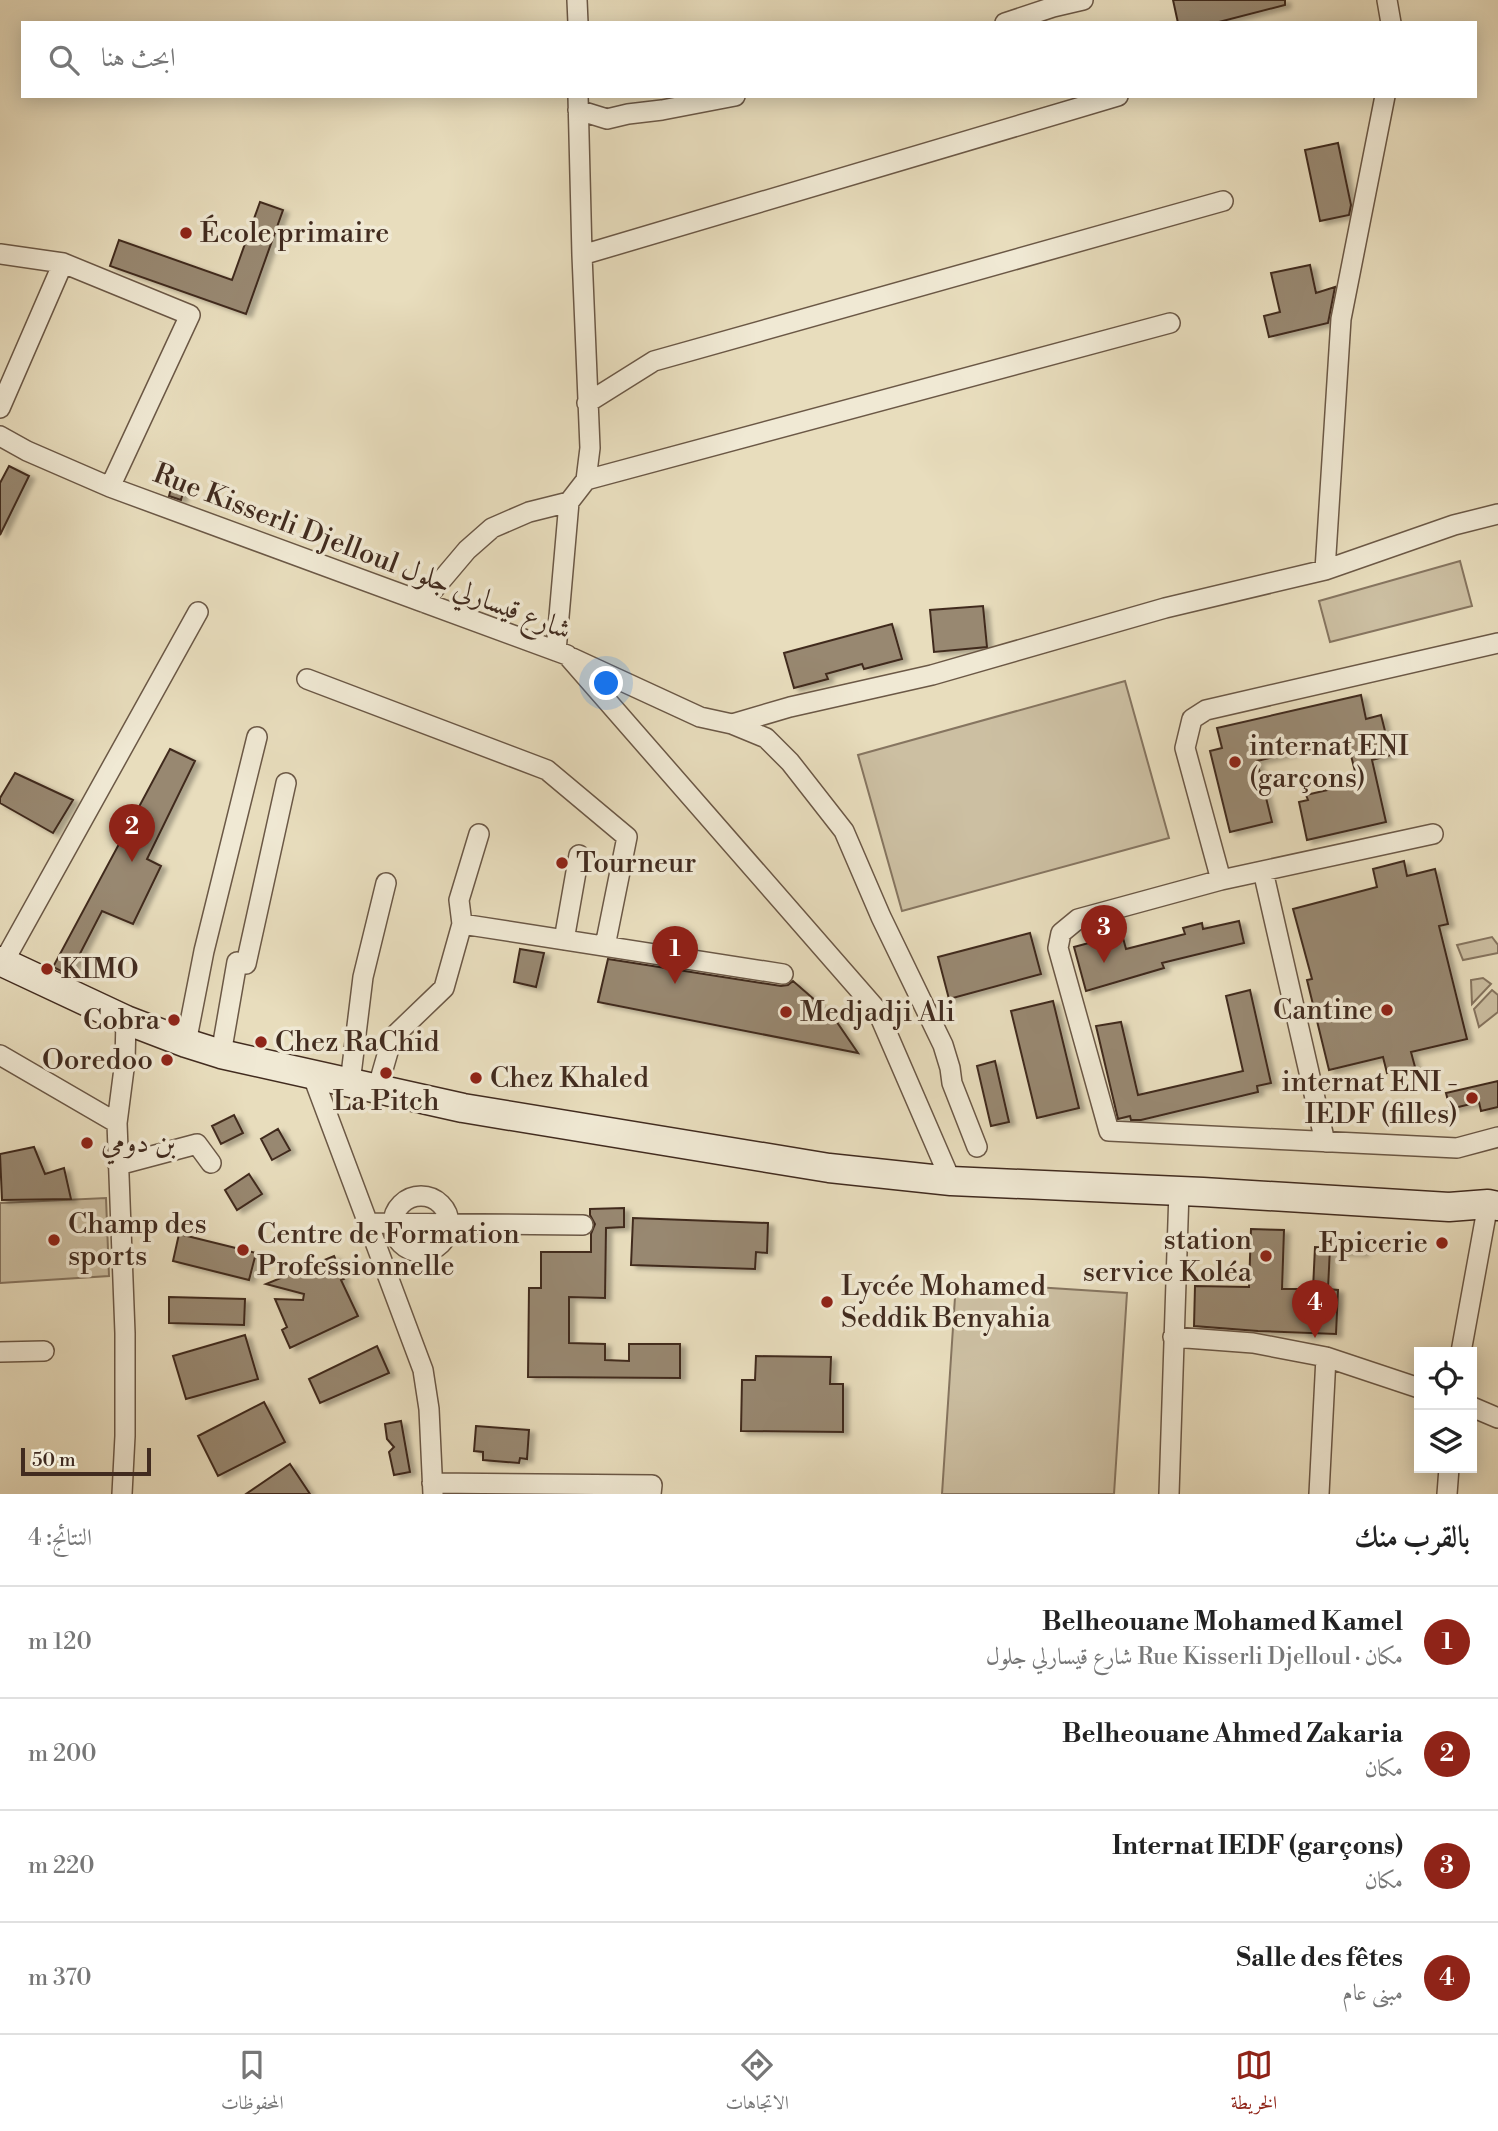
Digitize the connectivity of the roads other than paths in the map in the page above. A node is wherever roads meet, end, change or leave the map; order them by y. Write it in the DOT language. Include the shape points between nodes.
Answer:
graph roads {
  1 [pos="577,0"];
  2 [pos="1083,0"];
  3 [pos="1387,0"];
  4 [pos="578,21"];
  5 [pos="1010,21"];
  6 [pos="1391,21"];
  7 [pos="725,98"];
  8 [pos="1111,98"];
  9 [pos="1385,98"];
  10 [pos="578,103"];
  11 [pos="1223,201"];
  12 [pos="0,254"];
  13 [pos="582,255"];
  14 [pos="63,263"];
  15 [pos="1170,323"];
  16 [pos="587,403"];
  17 [pos="0,408"];
  18 [pos="0,436"];
  19 [pos="586,480"];
  20 [pos="110,487"];
  21 [pos="569,502"];
  22 [pos="1498,514"];
  23 [pos="1325,570"];
  24 [pos="423,602"];
  25 [pos="198,612"];
  26 [pos="1498,643"];
  27 [pos="561,653"];
  28 [pos="307,679"];
  29 [pos="732,724"];
  30 [pos="257,737"];
  31 [pos="286,783"];
  32 [pos="479,834"];
  33 [pos="1433,834"];
  34 [pos="579,855"];
  35 [pos="1262,871"];
  36 [pos="1221,880"];
  37 [pos="386,883"];
  38 [pos="462,924"];
  39 [pos="564,940"];
  40 [pos="604,946"];
  41 [pos="2,962"];
  42 [pos="783,974"];
  43 [pos="126,1020"];
  44 [pos="186,1043"];
  45 [pos="221,1054"];
  46 [pos="0,1055"];
  47 [pos="312,1074"];
  48 [pos="363,1087"];
  49 [pos="117,1123"];
  50 [pos="1498,1137"];
  51 [pos="1325,1142"];
  52 [pos="978,1147"];
  53 [pos="211,1163"];
  54 [pos="118,1165"];
  55 [pos="951,1181"];
  56 [pos="1179,1191"];
  57 [pos="1493,1205"];
  58 [pos="368,1223"];
  59 [pos="393,1224"];
  60 [pos="449,1224"];
  61 [pos="583,1226"];
  62 [pos="1490,1247"];
  63 [pos="1173,1338"];
  64 [pos="1462,1347"];
  65 [pos="44,1351"];
  66 [pos="0,1352"];
  67 [pos="1326,1357"];
  68 [pos="1414,1386"];
  69 [pos="1477,1409"];
  70 [pos="1498,1418"];
  71 [pos="1449,1473"];
  72 [pos="432,1489"];
  73 [pos="122,1494"];
  74 [pos="651,1494"];
  75 [pos="1169,1494"];
  76 [pos="1319,1494"];
  77 [pos="1447,1494"];
  1 -- 4 [label="street"];
  2 -- 5 [label="street"];
  3 -- 6 [label="street"];
  7 -- 10 [label="street" via="607,119"];
  8 -- 13 [label="street"];
  9 -- 23 [label="street" via="1341,319"];
  10 -- 13 [label="street"];
  11 -- 16 [label="street" via="654,360"];
  12 -- 14 [label="street"];
  13 -- 16 [label="street"];
  14 -- 17 [label="street"];
  14 -- 20 [label="street" via="190,315"];
  15 -- 19 [label="street"];
  16 -- 19 [label="street" via="590,447"];
  18 -- 20 [label="street, Rue Kisserli Djelloul شارع قيسارلي جلول"];
  19 -- 21 [label="street"];
  20 -- 24 [label="street, Rue Kisserli Djelloul شارع قيسارلي جلول"];
  21 -- 24 [label="street" via="492,528"];
  21 -- 27 [label="street"];
  22 -- 23 [label="street"];
  23 -- 29 [label="street"];
  24 -- 27 [label="street, Rue Kisserli Djelloul شارع قيسارلي جلول"];
  25 -- 41 [label="street"];
  26 -- 36 [label="street" via="1206,710 1192,719 1185,748"];
  27 -- 29 [label="street" via="701,717"];
  27 -- 55 [label="street, Rue Kisserli Djelloul شارع قيسارلي جلول" via="877,1010"];
  28 -- 40 [label="street" via="547,770 626,837"];
  29 -- 52 [label="street" via="766,738 844,831 943,1045 952,1083"];
  30 -- 44 [label="street"];
  31 -- 45 [label="street" via="246,964 237,962"];
  32 -- 38 [label="street" via="459,900"];
  33 -- 35 [label="street"];
  34 -- 39 [label="street"];
  35 -- 36 [label="street"];
  35 -- 51 [label="street"];
  36 -- 51 [label="street" via="1078,919 1061,933 1058,948 1109,1131"];
  37 -- 48 [label="street" via="363,977"];
  38 -- 39 [label="street"];
  38 -- 48 [label="street" via="444,988 392,1038"];
  39 -- 40 [label="street"];
  40 -- 42 [label="street"];
  41 -- 43 [label="main road"];
  43 -- 44 [label="main road"];
  43 -- 49 [label="street"];
  44 -- 45 [label="main road"];
  45 -- 47 [label="main road"];
  46 -- 49 [label="street"];
  47 -- 48 [label="main road"];
  47 -- 58 [label="street"];
  48 -- 55 [label="main road" via="724,1152"];
  49 -- 54 [label="street"];
  50 -- 51 [label="street" via="1457,1148"];
  53 -- 54 [label="street" via="197,1144"];
  54 -- 73 [label="street" via="125,1333"];
  55 -- 56 [label="main road"];
  56 -- 57 [label="main road" via="1449,1207"];
  56 -- 63 [label="street"];
  57 -- 62 [label="street"];
  58 -- 59 [label="street"];
  58 -- 72 [label="street" via="423,1370"];
  59 -- 60 [label="street"];
  59 -- 60 [label="street" via="401,1205 419,1196 439,1202"];
  59 -- 60 [label="street" via="400,1243 419,1252 439,1246 447,1237"];
  60 -- 61 [label="street"];
  62 -- 64 [label="street"];
  63 -- 67 [label="street" via="1253,1343"];
  63 -- 75 [label="street"];
  65 -- 66 [label="street"];
  67 -- 68 [label="street"];
  67 -- 76 [label="street"];
  69 -- 70 [label="street"];
  71 -- 77 [label="street"];
  72 -- 74 [label="street" via="652,1485"];
}
